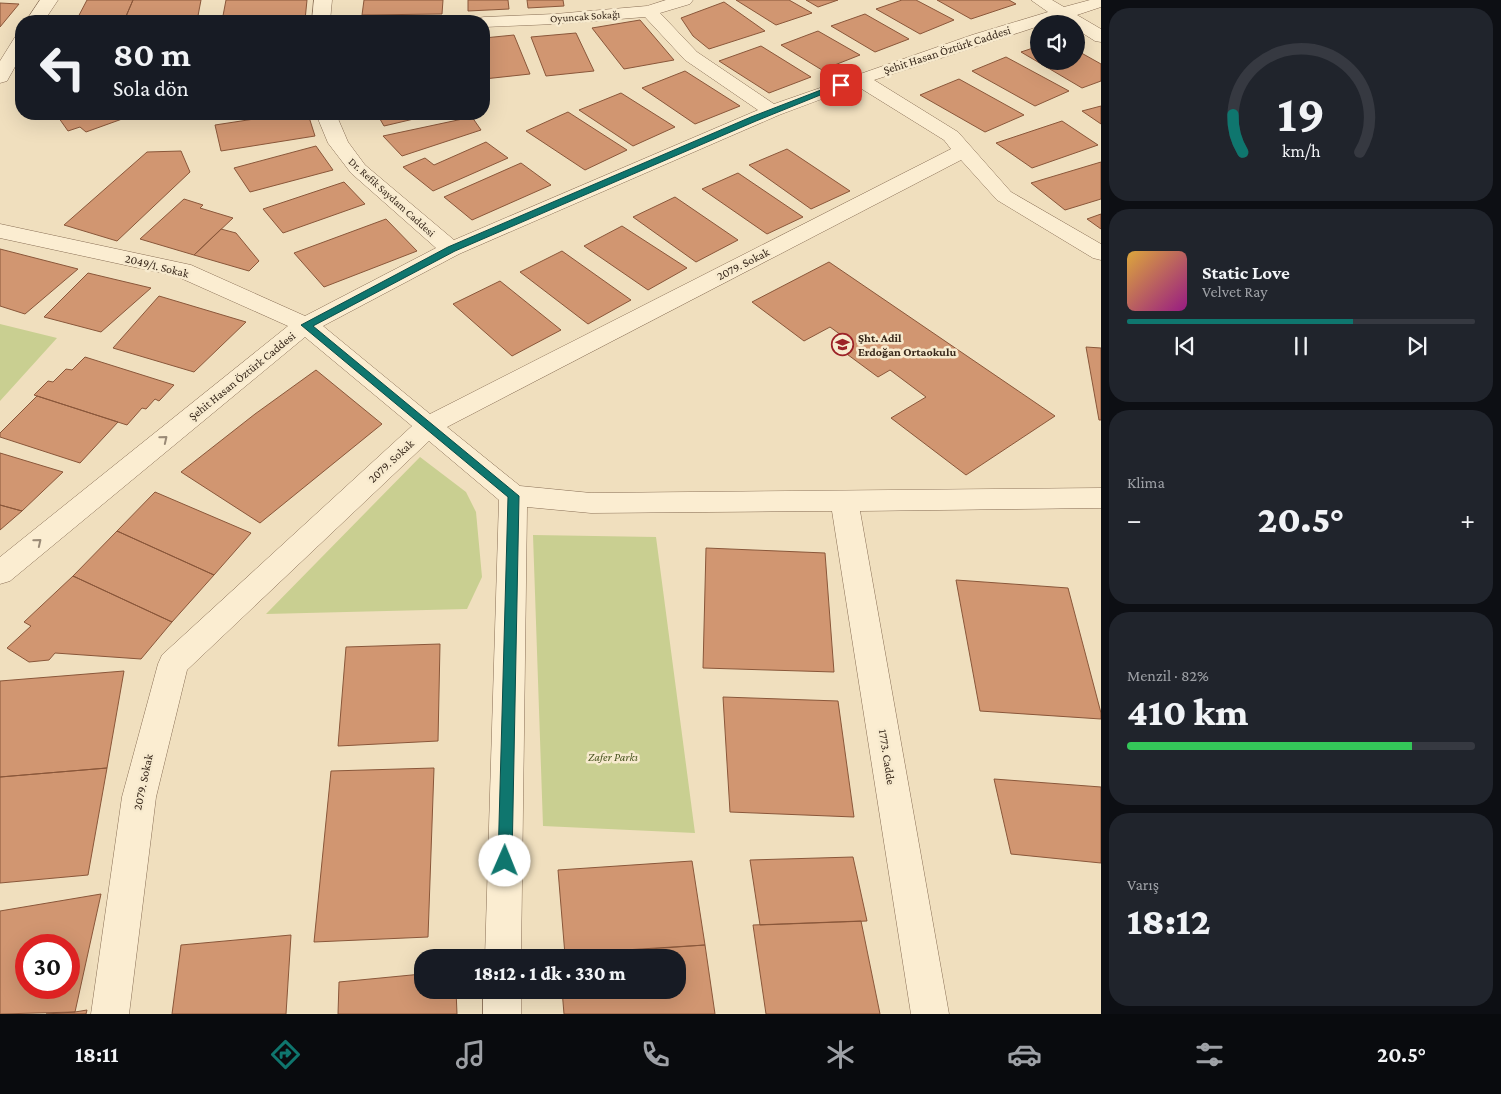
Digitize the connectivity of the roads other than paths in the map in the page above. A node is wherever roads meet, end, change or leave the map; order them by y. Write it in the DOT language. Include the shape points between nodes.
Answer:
graph roads {
  1 [pos="49,0"];
  2 [pos="323,0"];
  3 [pos="684,0"];
  4 [pos="1040,0"];
  5 [pos="1101,2"];
  6 [pos="649,11"];
  7 [pos="1063,14"];
  8 [pos="39,15"];
  9 [pos="322,15"];
  10 [pos="490,22"];
  11 [pos="1101,37"];
  12 [pos="14,50"];
  13 [pos="0,77"];
  14 [pos="859,78"];
  15 [pos="772,111"];
  16 [pos="328,120"];
  17 [pos="964,150"];
  18 [pos="0,231"];
  19 [pos="452,249"];
  20 [pos="1101,253"];
  21 [pos="306,325"];
  22 [pos="428,426"];
  23 [pos="513,496"];
  24 [pos="1101,498"];
  25 [pos="844,500"];
  26 [pos="0,573"];
  27 [pos="503,949"];
  28 [pos="502,999"];
  29 [pos="110,1014"];
  30 [pos="502,1014"];
  31 [pos="930,1014"];
  1 -- 8 [label="street"];
  2 -- 9 [label="street"];
  3 -- 6 [label="street, Oyuncak Sokağı"];
  4 -- 7 [label="street"];
  5 -- 7 [label="street, Şehit Hasan Öztürk Caddesi"];
  6 -- 10 [label="street, Oyuncak Sokağı"];
  6 -- 15 [label="street" via="691,56"];
  7 -- 11 [label="street"];
  7 -- 14 [label="street, Şehit Hasan Öztürk Caddesi"];
  12 -- 13 [label="street"];
  14 -- 15 [label="street, Şehit Hasan Öztürk Caddesi"];
  14 -- 17 [label="street" via="951,136"];
  15 -- 19 [label="street, Şehit Hasan Öztürk Caddesi"];
  16 -- 19 [label="street, Dr. Refik Saydam Caddesi" via="338,143 358,169"];
  17 -- 20 [label="street" via="1004,196"];
  17 -- 22 [label="street, 2079. Sokak"];
  18 -- 21 [label="street, 2049/1. Sokak" via="183,270"];
  19 -- 21 [label="street, Şehit Hasan Öztürk Caddesi"];
  21 -- 22 [label="street, 2049/1. Sokak"];
  26 -- 21 [label="street, Şehit Hasan Öztürk Caddesi, one-way"];
  22 -- 23 [label="street, 2049/1. Sokak"];
  22 -- 29 [label="street, 2079. Sokak" via="172,664 139,797"];
  23 -- 25 [label="street" via="591,503"];
  23 -- 27 [label="street"];
  24 -- 25 [label="street"];
  25 -- 31 [label="street, 1773. Cadde"];
  28 -- 30 [label="street"];
}
